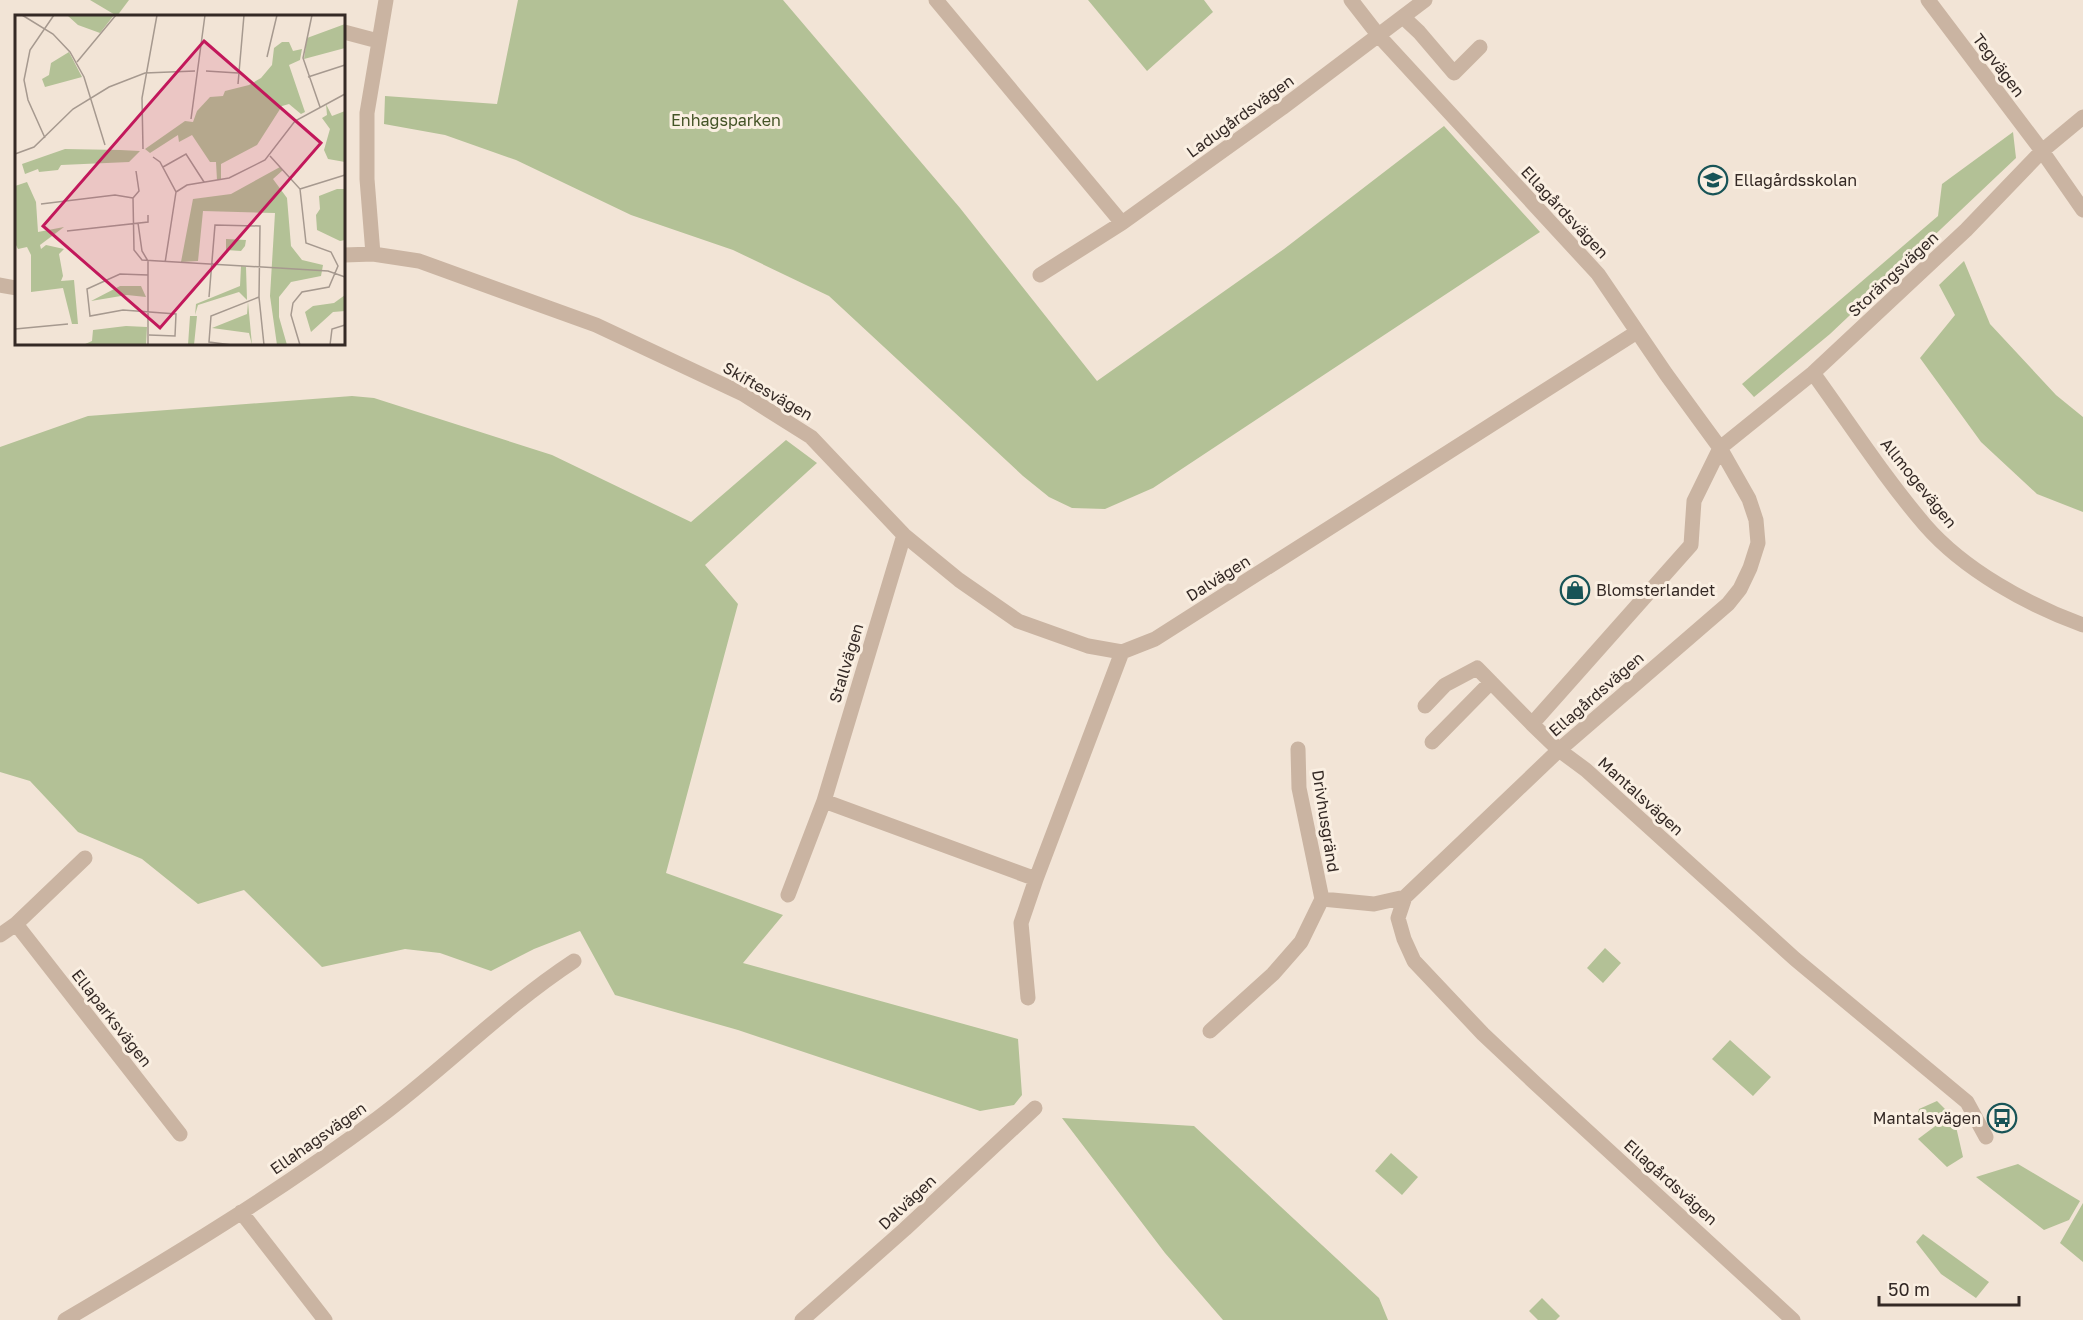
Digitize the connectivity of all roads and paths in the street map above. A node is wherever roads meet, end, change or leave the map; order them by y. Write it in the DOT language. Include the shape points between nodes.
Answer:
graph roads {
  1 [pos="386,0"];
  2 [pos="936,0"];
  3 [pos="1351,0"];
  4 [pos="1425,0"];
  5 [pos="1928,0"];
  6 [pos="1403,17"];
  7 [pos="345,32"];
  8 [pos="1378,36"];
  9 [pos="378,40"];
  10 [pos="1480,47"];
  11 [pos="2083,117"];
  12 [pos="2042,151"];
  13 [pos="2083,210"];
  14 [pos="1122,223"];
  15 [pos="373,254"];
  16 [pos="345,255"];
  17 [pos="1040,275"];
  18 [pos="0,285"];
  19 [pos="15,288"];
  20 [pos="1637,332"];
  21 [pos="1813,374"];
  22 [pos="1720,448"];
  23 [pos="904,535"];
  24 [pos="2083,625"];
  25 [pos="1122,652"];
  26 [pos="1491,682"];
  27 [pos="1425,706"];
  28 [pos="1532,724"];
  29 [pos="1432,742"];
  30 [pos="1298,749"];
  31 [pos="1559,750"];
  32 [pos="824,801"];
  33 [pos="85,858"];
  34 [pos="1036,879"];
  35 [pos="788,895"];
  36 [pos="1405,897"];
  37 [pos="1322,899"];
  38 [pos="16,924"];
  39 [pos="0,935"];
  40 [pos="574,961"];
  41 [pos="1028,998"];
  42 [pos="1210,1031"];
  43 [pos="1035,1108"];
  44 [pos="180,1134"];
  45 [pos="1986,1137"];
  46 [pos="241,1212"];
  47 [pos="65,1320"];
  48 [pos="325,1320"];
  49 [pos="802,1320"];
  50 [pos="1793,1320"];
  1 -- 9 [label="street"];
  2 -- 14 [label="street"];
  3 -- 8 [label="street, Ellagårdsvägen"];
  4 -- 6 [label="street"];
  5 -- 12 [label="street, Tegvägen"];
  6 -- 8 [label="street"];
  6 -- 10 [label="street" via="1454,73"];
  7 -- 9 [label="street"];
  8 -- 14 [label="street, Ladugårdsvägen"];
  8 -- 20 [label="street, Ellagårdsvägen" via="1598,274"];
  9 -- 15 [label="street" via="367,113"];
  11 -- 12 [label="street, Storängsvägen"];
  12 -- 13 [label="street"];
  12 -- 21 [label="street, Storängsvägen" via="1966,230"];
  14 -- 17 [label="street, Ladugårdsvägen"];
  15 -- 16 [label="street, Skiftesvägen"];
  15 -- 23 [label="street, Skiftesvägen" via="419,261 596,325 743,394 811,437"];
  18 -- 19 [label="street"];
  20 -- 22 [label="street, Ellagårdsvägen"];
  20 -- 25 [label="street, Dalvägen" via="1155,639"];
  21 -- 22 [label="street, Storängsvägen"];
  21 -- 24 [label="street, Allmogevägen" via="1926,526 1989,577 2039,607"];
  22 -- 28 [label="street" via="1694,501 1691,545"];
  22 -- 31 [label="street, Ellagårdsvägen" via="1749,499 1756,520 1758,543 1740,589 1728,604"];
  23 -- 25 [label="street, Skiftesvägen" via="1018,621 1088,646"];
  23 -- 32 [label="street, Stallvägen"];
  25 -- 34 [label="street"];
  26 -- 27 [label="street" via="1477,668 1445,685"];
  26 -- 28 [label="street, Mantalsvägen"];
  26 -- 29 [label="street"];
  28 -- 31 [label="street, Mantalsvägen"];
  30 -- 37 [label="street, Drivhusgränd" via="1299,788"];
  31 -- 36 [label="street, Ellagårdsvägen"];
  31 -- 45 [label="street, Mantalsvägen" via="1795,959 1967,1102"];
  32 -- 34 [label="street"];
  32 -- 35 [label="street, Stallvägen"];
  33 -- 38 [label="street"];
  34 -- 41 [label="street" via="1022,923"];
  36 -- 37 [label="street" via="1374,904"];
  36 -- 50 [label="street, Ellagårdsvägen" via="1398,918 1414,960 1483,1034"];
  37 -- 42 [label="street" via="1301,942 1273,974"];
  38 -- 39 [label="street"];
  38 -- 44 [label="street, Ellaparksvägen"];
  40 -- 46 [label="street, Ellahagsvägen" via="534,988 380,1117"];
  43 -- 49 [label="street, Dalvägen"];
  46 -- 47 [label="street, Ellahagsvägen"];
  46 -- 48 [label="street"];
}
